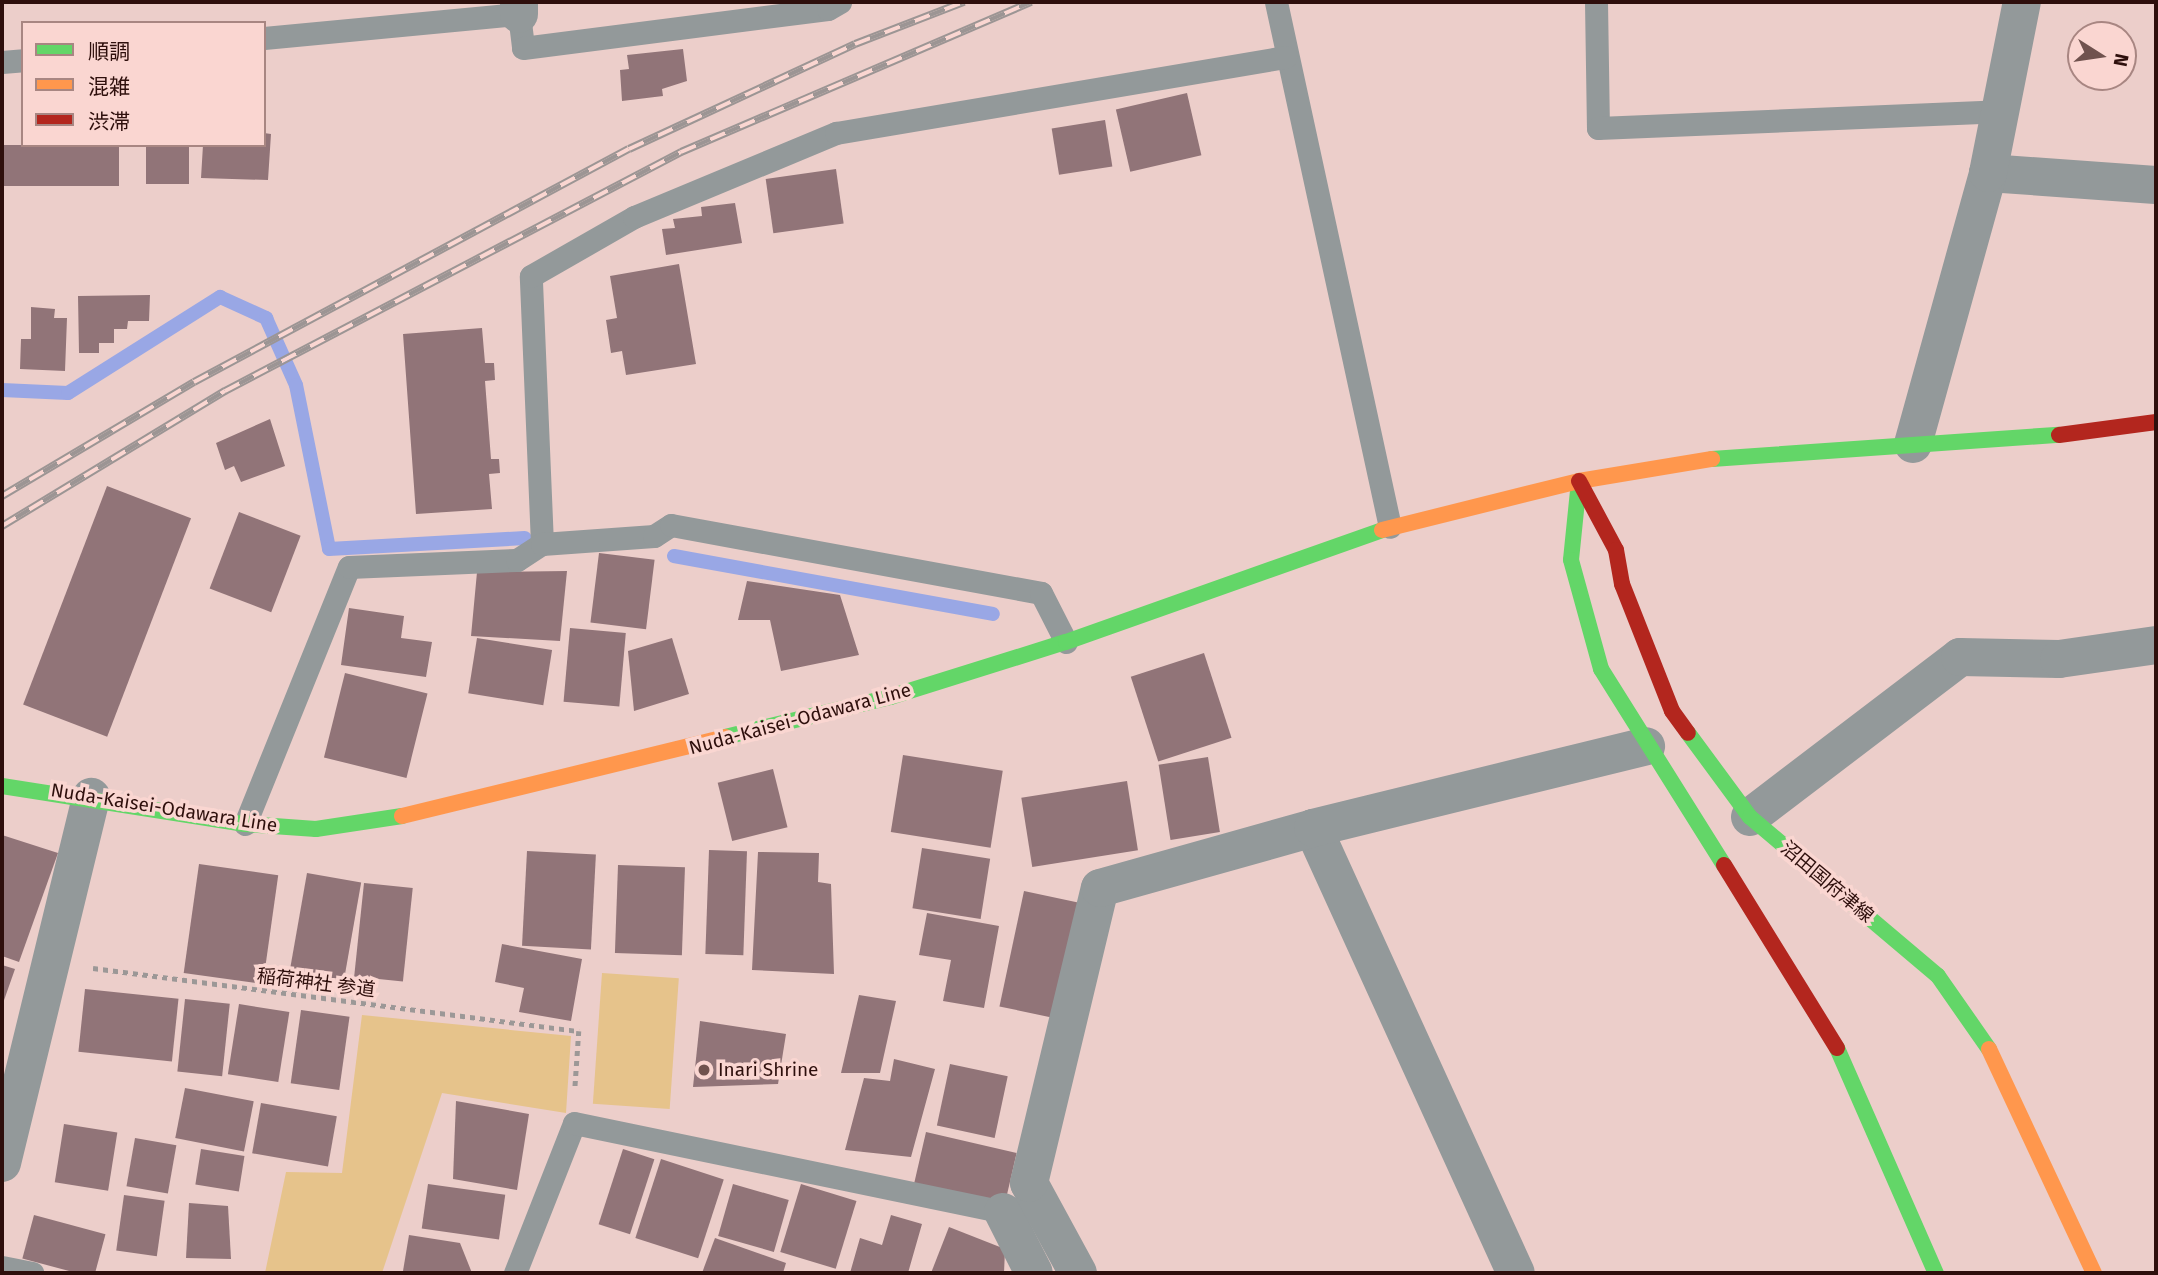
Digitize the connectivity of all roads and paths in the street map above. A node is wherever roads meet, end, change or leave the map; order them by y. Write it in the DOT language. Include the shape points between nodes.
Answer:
graph roads {
  1 [pos="840,2"];
  2 [pos="1276,2"];
  3 [pos="1596,2"];
  4 [pos="2022,2"];
  5 [pos="519,8"];
  6 [pos="266,38"];
  7 [pos="1286,57"];
  8 [pos="21,60"];
  9 [pos="2,62"];
  10 [pos="1999,111"];
  11 [pos="1988,173"];
  12 [pos="2156,185"];
  13 [pos="2156,422"];
  14 [pos="1913,444"];
  15 [pos="1579,481"];
  16 [pos="1390,527"];
  17 [pos="542,544"];
  18 [pos="1066,642"];
  19 [pos="2156,645"];
  20 [pos="1646,746"];
  21 [pos="2,786"];
  22 [pos="91,797"];
  23 [pos="1750,817"];
  24 [pos="246,824"];
  25 [pos="1314,828"];
  26 [pos="51,962"];
  27 [pos="573,1123"];
  28 [pos="2,1163"];
  29 [pos="1003,1212"];
  30 [pos="1048,1217"];
  31 [pos="2,1267"];
  32 [pos="32,1273"];
  33 [pos="515,1273"];
  34 [pos="1034,1273"];
  35 [pos="1079,1273"];
  36 [pos="1516,1273"];
  37 [pos="1936,1273"];
  38 [pos="2094,1273"];
  1 -- 5 [label="lane" via="828,9 523,48"];
  2 -- 7 [label="lane"];
  3 -- 10 [label="lane" via="1598,128"];
  4 -- 10 [label="street"];
  5 -- 6 [label="lane"];
  7 -- 16 [label="lane"];
  7 -- 17 [label="lane" via="836,133 635,217 531,276"];
  8 -- 9 [label="lane"];
  10 -- 11 [label="street"];
  11 -- 12 [label="street"];
  11 -- 14 [label="street"];
  13 -- 14 [label="main road" via="2025,440"];
  14 -- 15 [label="main road" via="1750,453"];
  15 -- 16 [label="main road, Nuda-Kaisei-Odawara Line"];
  15 -- 20 [label="main road" via="1571,560 1601,669"];
  15 -- 23 [label="main road, 沼田国府津線" via="1616,550 1622,584 1672,710"];
  16 -- 18 [label="main road, Nuda-Kaisei-Odawara Line"];
  17 -- 18 [label="lane" via="654,536 671,525 1041,593"];
  17 -- 24 [label="lane" via="517,560 349,567"];
  18 -- 24 [label="main road, Nuda-Kaisei-Odawara Line" via="890,697 442,810 316,829"];
  19 -- 23 [label="street" via="2059,659 1960,657"];
  20 -- 25 [label="street"];
  20 -- 37 [label="main road" via="1832,1037"];
  21 -- 22 [label="main road, Nuda-Kaisei-Odawara Line"];
  22 -- 24 [label="main road, Nuda-Kaisei-Odawara Line"];
  22 -- 26 [label="street"];
  23 -- 38 [label="main road, 沼田国府津線" via="1938,976 1996,1059"];
  25 -- 30 [label="street" via="1100,888 1029,1183"];
  25 -- 36 [label="street"];
  26 -- 27 [label="path, 稲荷神社 参道" via="579,1031"];
  26 -- 28 [label="street"];
  27 -- 29 [label="lane"];
  27 -- 33 [label="lane"];
  29 -- 30 [label="lane"];
  29 -- 34 [label="street"];
  30 -- 35 [label="street"];
  31 -- 32 [label="lane"];
}
